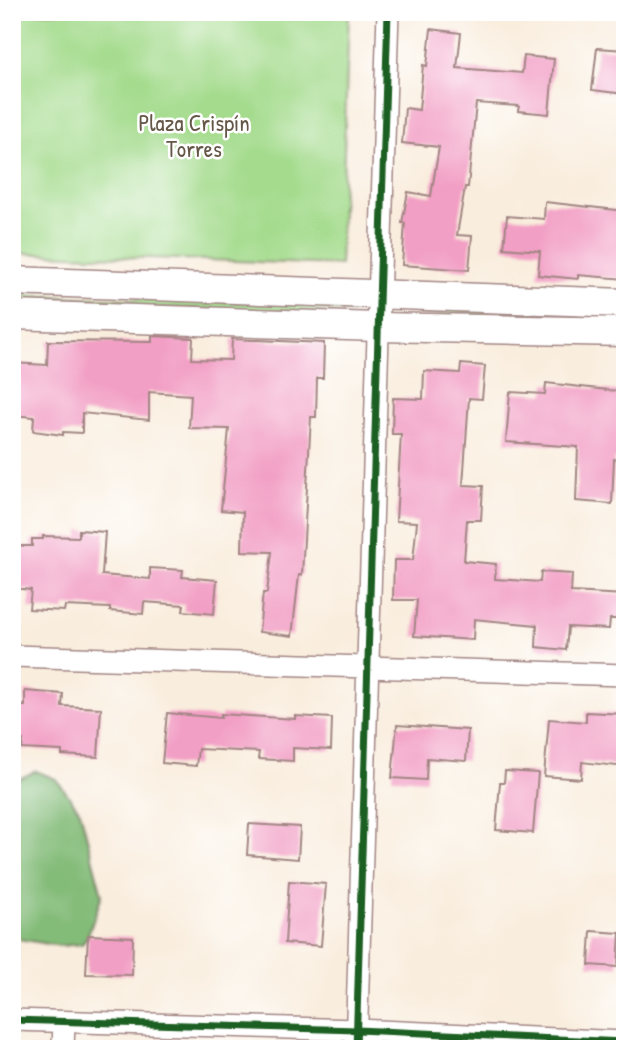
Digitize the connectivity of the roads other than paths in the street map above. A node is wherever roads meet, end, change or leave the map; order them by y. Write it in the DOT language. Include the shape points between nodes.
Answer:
graph roads {
  1 [pos="388,12"];
  2 [pos="12,281"];
  3 [pos="379,294"];
  4 [pos="625,303"];
  5 [pos="12,314"];
  6 [pos="379,327"];
  7 [pos="625,332"];
  8 [pos="12,656"];
  9 [pos="368,667"];
  10 [pos="625,675"];
  11 [pos="12,1020"];
  12 [pos="64,1022"];
  13 [pos="357,1039"];
  14 [pos="625,1042"];
  15 [pos="63,1049"];
  1 -- 3 [label="street"];
  2 -- 3 [label="street"];
  3 -- 4 [label="street"];
  3 -- 6 [label="street"];
  5 -- 6 [label="street"];
  6 -- 7 [label="street"];
  6 -- 9 [label="street"];
  8 -- 9 [label="street"];
  9 -- 10 [label="street"];
  9 -- 13 [label="street"];
  11 -- 12 [label="street"];
  12 -- 13 [label="street"];
  12 -- 15 [label="street"];
  13 -- 14 [label="street"];
}
